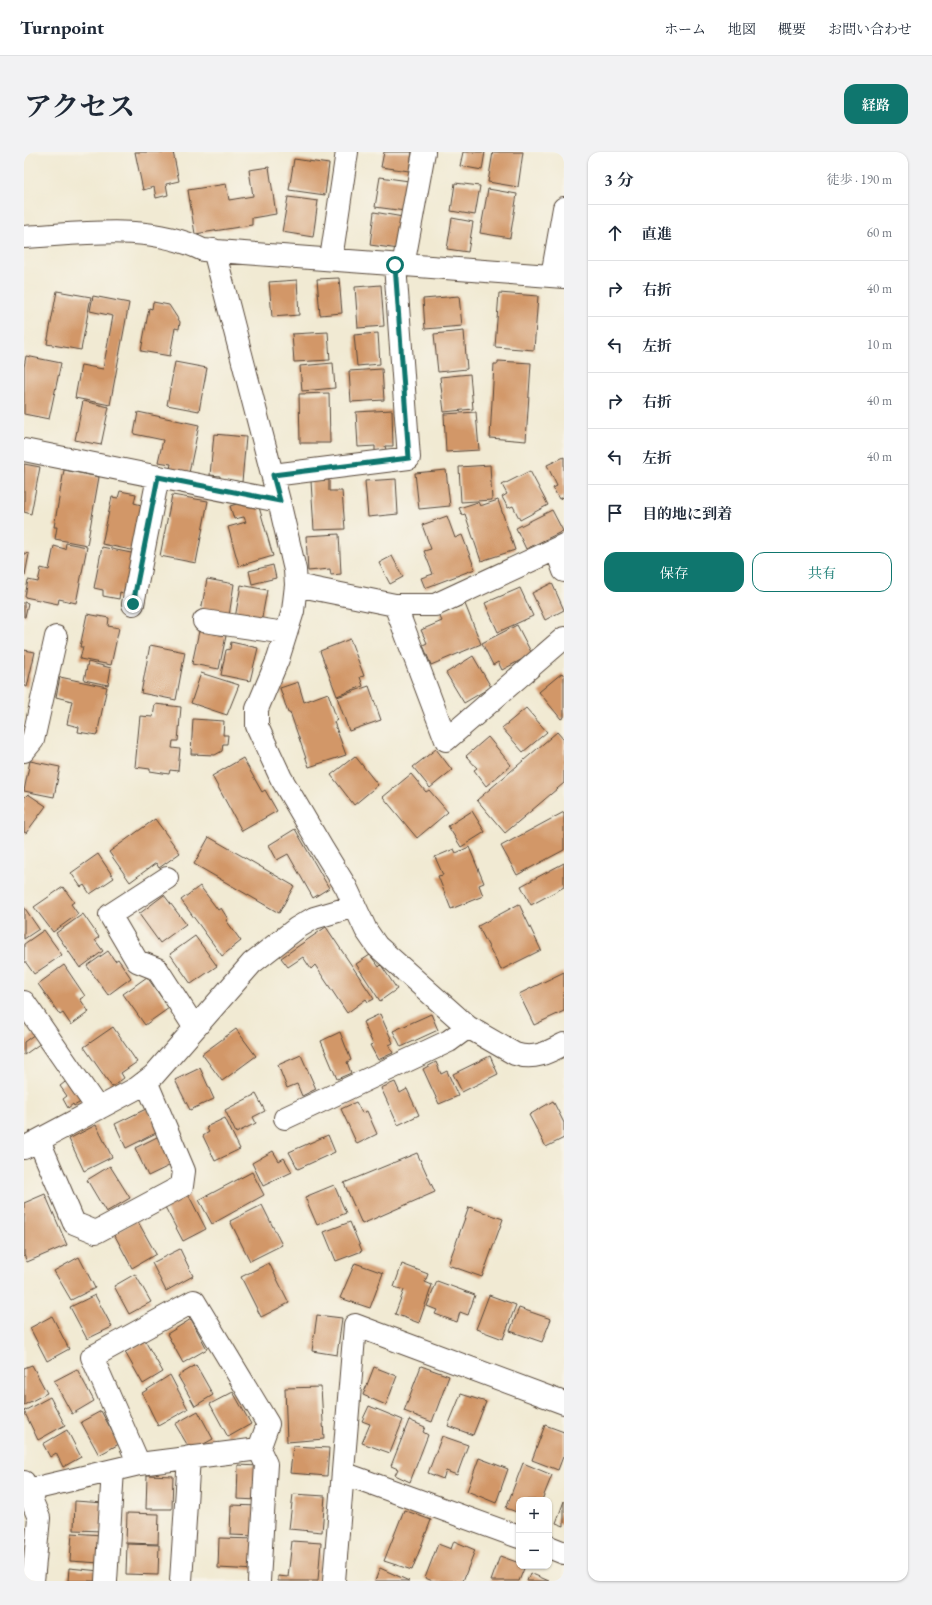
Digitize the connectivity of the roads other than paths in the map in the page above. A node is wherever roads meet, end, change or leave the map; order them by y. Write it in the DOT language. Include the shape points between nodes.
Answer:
graph roads {
  1 [pos="347,152"];
  2 [pos="424,152"];
  3 [pos="564,208"];
  4 [pos="24,237"];
  5 [pos="214,250"];
  6 [pos="331,259"];
  7 [pos="399,266"];
  8 [pos="558,277"];
  9 [pos="24,450"];
  10 [pos="273,475"];
  11 [pos="158,477"];
  12 [pos="280,501"];
  13 [pos="560,547"];
  14 [pos="564,571"];
  15 [pos="296,585"];
  16 [pos="133,604"];
  17 [pos="394,605"];
  18 [pos="204,621"];
  19 [pos="285,633"];
  20 [pos="56,637"];
  21 [pos="564,638"];
  22 [pos="24,751"];
  23 [pos="167,878"];
  24 [pos="355,906"];
  25 [pos="24,1002"];
  26 [pos="468,1027"];
  27 [pos="195,1028"];
  28 [pos="564,1044"];
  29 [pos="146,1081"];
  30 [pos="98,1109"];
  31 [pos="285,1118"];
  32 [pos="31,1144"];
  33 [pos="564,1403"];
  34 [pos="259,1449"];
  35 [pos="189,1458"];
  36 [pos="139,1464"];
  37 [pos="113,1470"];
  38 [pos="343,1473"];
  39 [pos="25,1487"];
  40 [pos="516,1535"];
  41 [pos="552,1548"];
  42 [pos="564,1553"];
  43 [pos="33,1581"];
  44 [pos="106,1581"];
  45 [pos="180,1581"];
  46 [pos="259,1581"];
  47 [pos="334,1581"];
  1 -- 6 [label="street"];
  2 -- 7 [label="street"];
  3 -- 8 [label="street"];
  4 -- 5 [label="street" via="147,234 182,240 203,250"];
  5 -- 6 [label="street"];
  5 -- 10 [label="street"];
  6 -- 7 [label="street"];
  7 -- 8 [label="street"];
  7 -- 10 [label="street" via="409,458"];
  9 -- 11 [label="street"];
  10 -- 12 [label="street"];
  11 -- 12 [label="street"];
  11 -- 16 [label="street"];
  12 -- 15 [label="street"];
  13 -- 14 [label="street"];
  13 -- 17 [label="street" via="436,605"];
  15 -- 17 [label="street"];
  15 -- 19 [label="street" via="293,611"];
  17 -- 21 [label="street" via="446,740"];
  18 -- 19 [label="street"];
  19 -- 24 [label="street" via="278,659 257,708 257,726 281,778"];
  20 -- 22 [label="street" via="33,740"];
  23 -- 27 [label="street" via="110,915 137,961 156,970"];
  24 -- 26 [label="street" via="377,946"];
  24 -- 27 [label="street" via="314,918 279,942 252,963"];
  25 -- 30 [label="street"];
  26 -- 28 [label="street" via="523,1057 543,1055"];
  26 -- 31 [label="street" via="449,1042"];
  27 -- 29 [label="street"];
  29 -- 30 [label="street"];
  29 -- 32 [label="street" via="184,1171 182,1186 96,1232 74,1223"];
  30 -- 32 [label="street"];
  33 -- 38 [label="street" via="354,1325"];
  34 -- 35 [label="street"];
  34 -- 36 [label="street" via="268,1424 194,1301 92,1357"];
  34 -- 46 [label="street" via="266,1464"];
  35 -- 36 [label="street"];
  35 -- 45 [label="street"];
  36 -- 37 [label="street"];
  37 -- 39 [label="street"];
  37 -- 44 [label="street"];
  38 -- 40 [label="street"];
  38 -- 47 [label="street"];
  39 -- 43 [label="street" via="39,1518"];
  41 -- 42 [label="street"];
}
